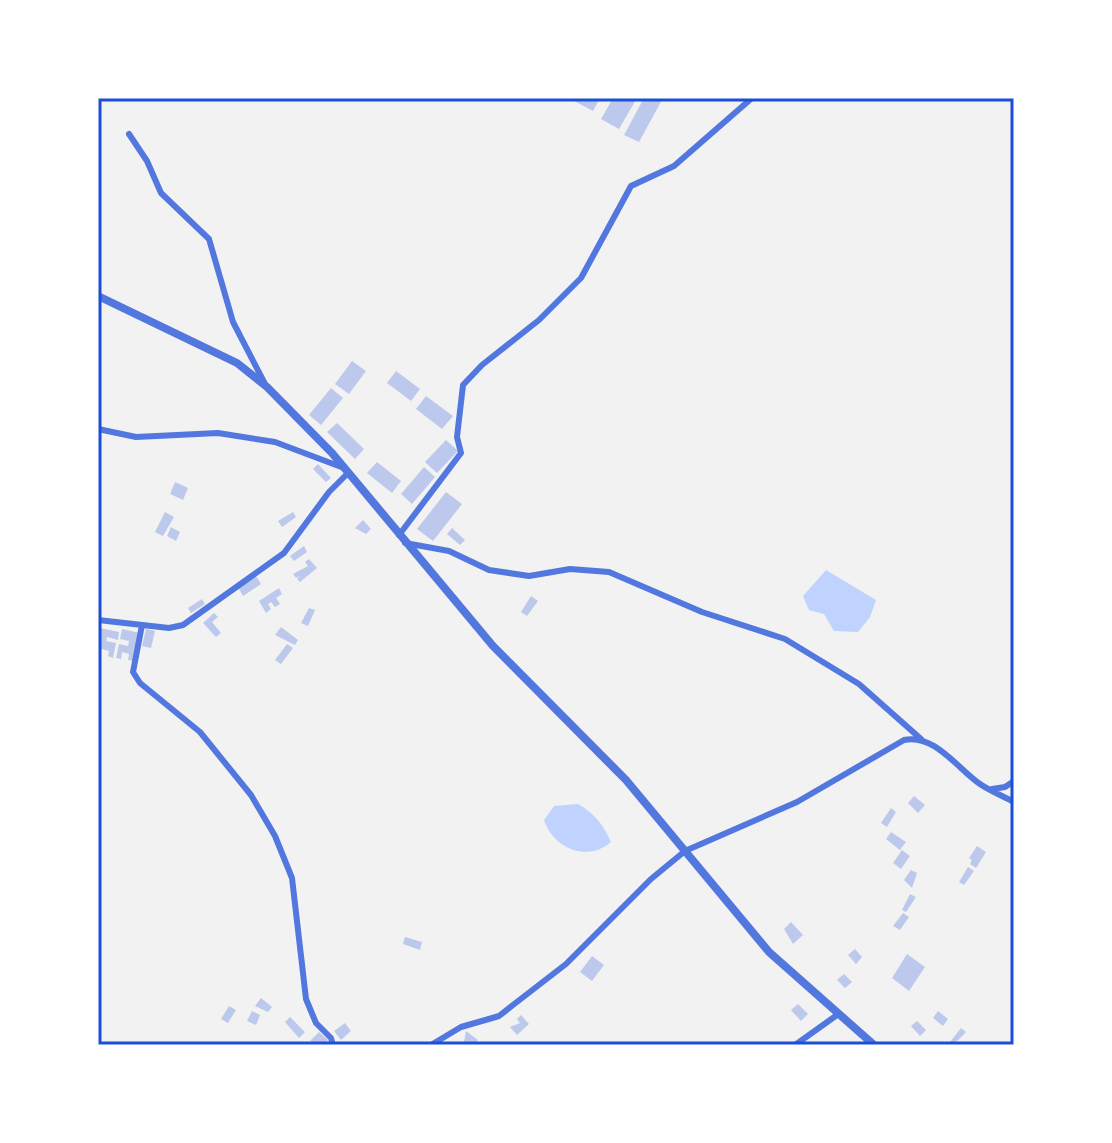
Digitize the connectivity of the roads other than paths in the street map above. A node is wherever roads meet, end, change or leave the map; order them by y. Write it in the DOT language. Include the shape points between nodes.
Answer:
graph roads {
  1 [pos="752,98"];
  2 [pos="129,134"];
  3 [pos="98,296"];
  4 [pos="267,387"];
  5 [pos="98,429"];
  6 [pos="346,471"];
  7 [pos="402,539"];
  8 [pos="98,620"];
  9 [pos="142,625"];
  10 [pos="921,739"];
  11 [pos="1014,781"];
  12 [pos="992,789"];
  13 [pos="1014,802"];
  14 [pos="685,851"];
  15 [pos="837,1015"];
  16 [pos="333,1045"];
  17 [pos="431,1045"];
  18 [pos="795,1045"];
  19 [pos="874,1045"];
  1 -- 7 [label="street" via="674,166 631,186 581,278 463,385 457,437 461,453"];
  2 -- 4 [label="street" via="161,193 209,239 233,322"];
  3 -- 4 [label="street" via="237,363"];
  4 -- 6 [label="street"];
  5 -- 6 [label="street" via="136,437 218,433 275,442"];
  6 -- 7 [label="street"];
  6 -- 9 [label="street" via="284,553 183,625"];
  7 -- 10 [label="street" via="449,551 489,570 529,576 570,569 609,572 702,612 785,639 859,684"];
  7 -- 14 [label="street" via="493,646 626,780"];
  8 -- 9 [label="street"];
  9 -- 16 [label="street" via="133,672 200,732 251,795 275,836 292,878 306,999"];
  10 -- 12 [label="street"];
  10 -- 14 [label="street" via="904,740 797,802"];
  11 -- 12 [label="street"];
  12 -- 13 [label="street"];
  14 -- 15 [label="street" via="769,952"];
  14 -- 17 [label="street" via="566,964 506,1011 461,1027"];
  15 -- 18 [label="street"];
  15 -- 19 [label="street"];
}
